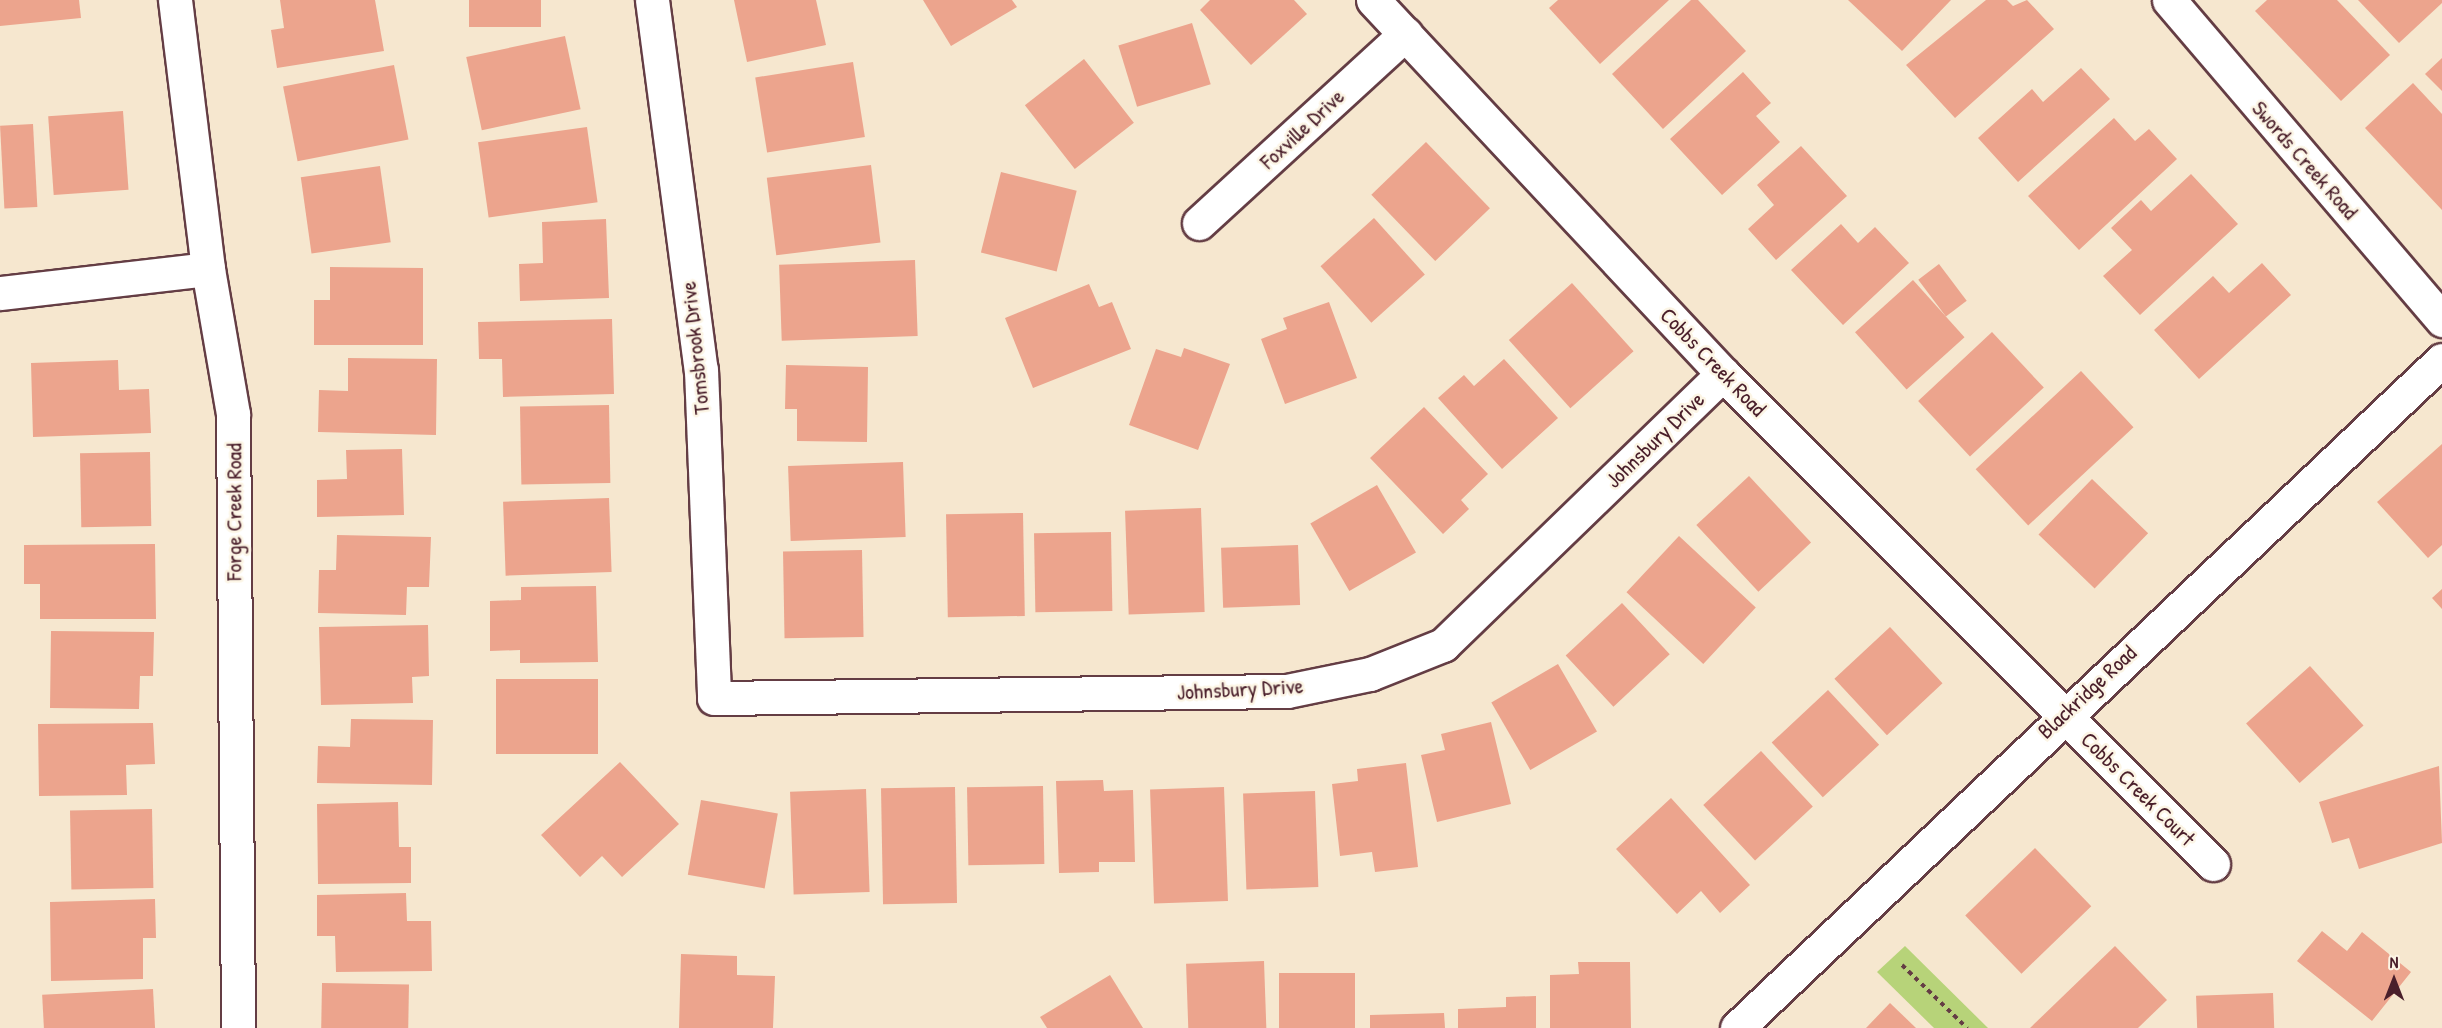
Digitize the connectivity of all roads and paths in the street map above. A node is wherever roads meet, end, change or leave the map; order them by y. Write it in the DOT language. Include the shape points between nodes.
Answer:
graph roads {
  1 [pos="175,0"];
  2 [pos="652,0"];
  3 [pos="1373,0"];
  4 [pos="2169,0"];
  5 [pos="1405,34"];
  6 [pos="1199,223"];
  7 [pos="208,269"];
  8 [pos="0,293"];
  9 [pos="2442,320"];
  10 [pos="2442,360"];
  11 [pos="1723,374"];
  12 [pos="714,698"];
  13 [pos="2063,714"];
  14 [pos="2213,864"];
  15 [pos="1902,965"];
  16 [pos="238,1028"];
  17 [pos="1737,1028"];
  18 [pos="1967,1028"];
  1 -- 7 [label="street, Forge Creek Road"];
  2 -- 12 [label="street, Tomsbrook Drive" via="701,370"];
  3 -- 5 [label="street, Cobbs Creek Road"];
  4 -- 9 [label="street, Swords Creek Road"];
  5 -- 6 [label="street, Foxville Drive"];
  5 -- 11 [label="street, Cobbs Creek Road"];
  7 -- 8 [label="street"];
  7 -- 16 [label="street, Forge Creek Road" via="233,414"];
  10 -- 13 [label="street, Blackridge Road"];
  11 -- 12 [label="street, Johnsbury Drive" via="1443,645 1370,674 1287,691"];
  11 -- 13 [label="street, Cobbs Creek Road"];
  13 -- 14 [label="street, Cobbs Creek Court"];
  13 -- 17 [label="street, Blackridge Road"];
  15 -- 18 [label="path"];
}
